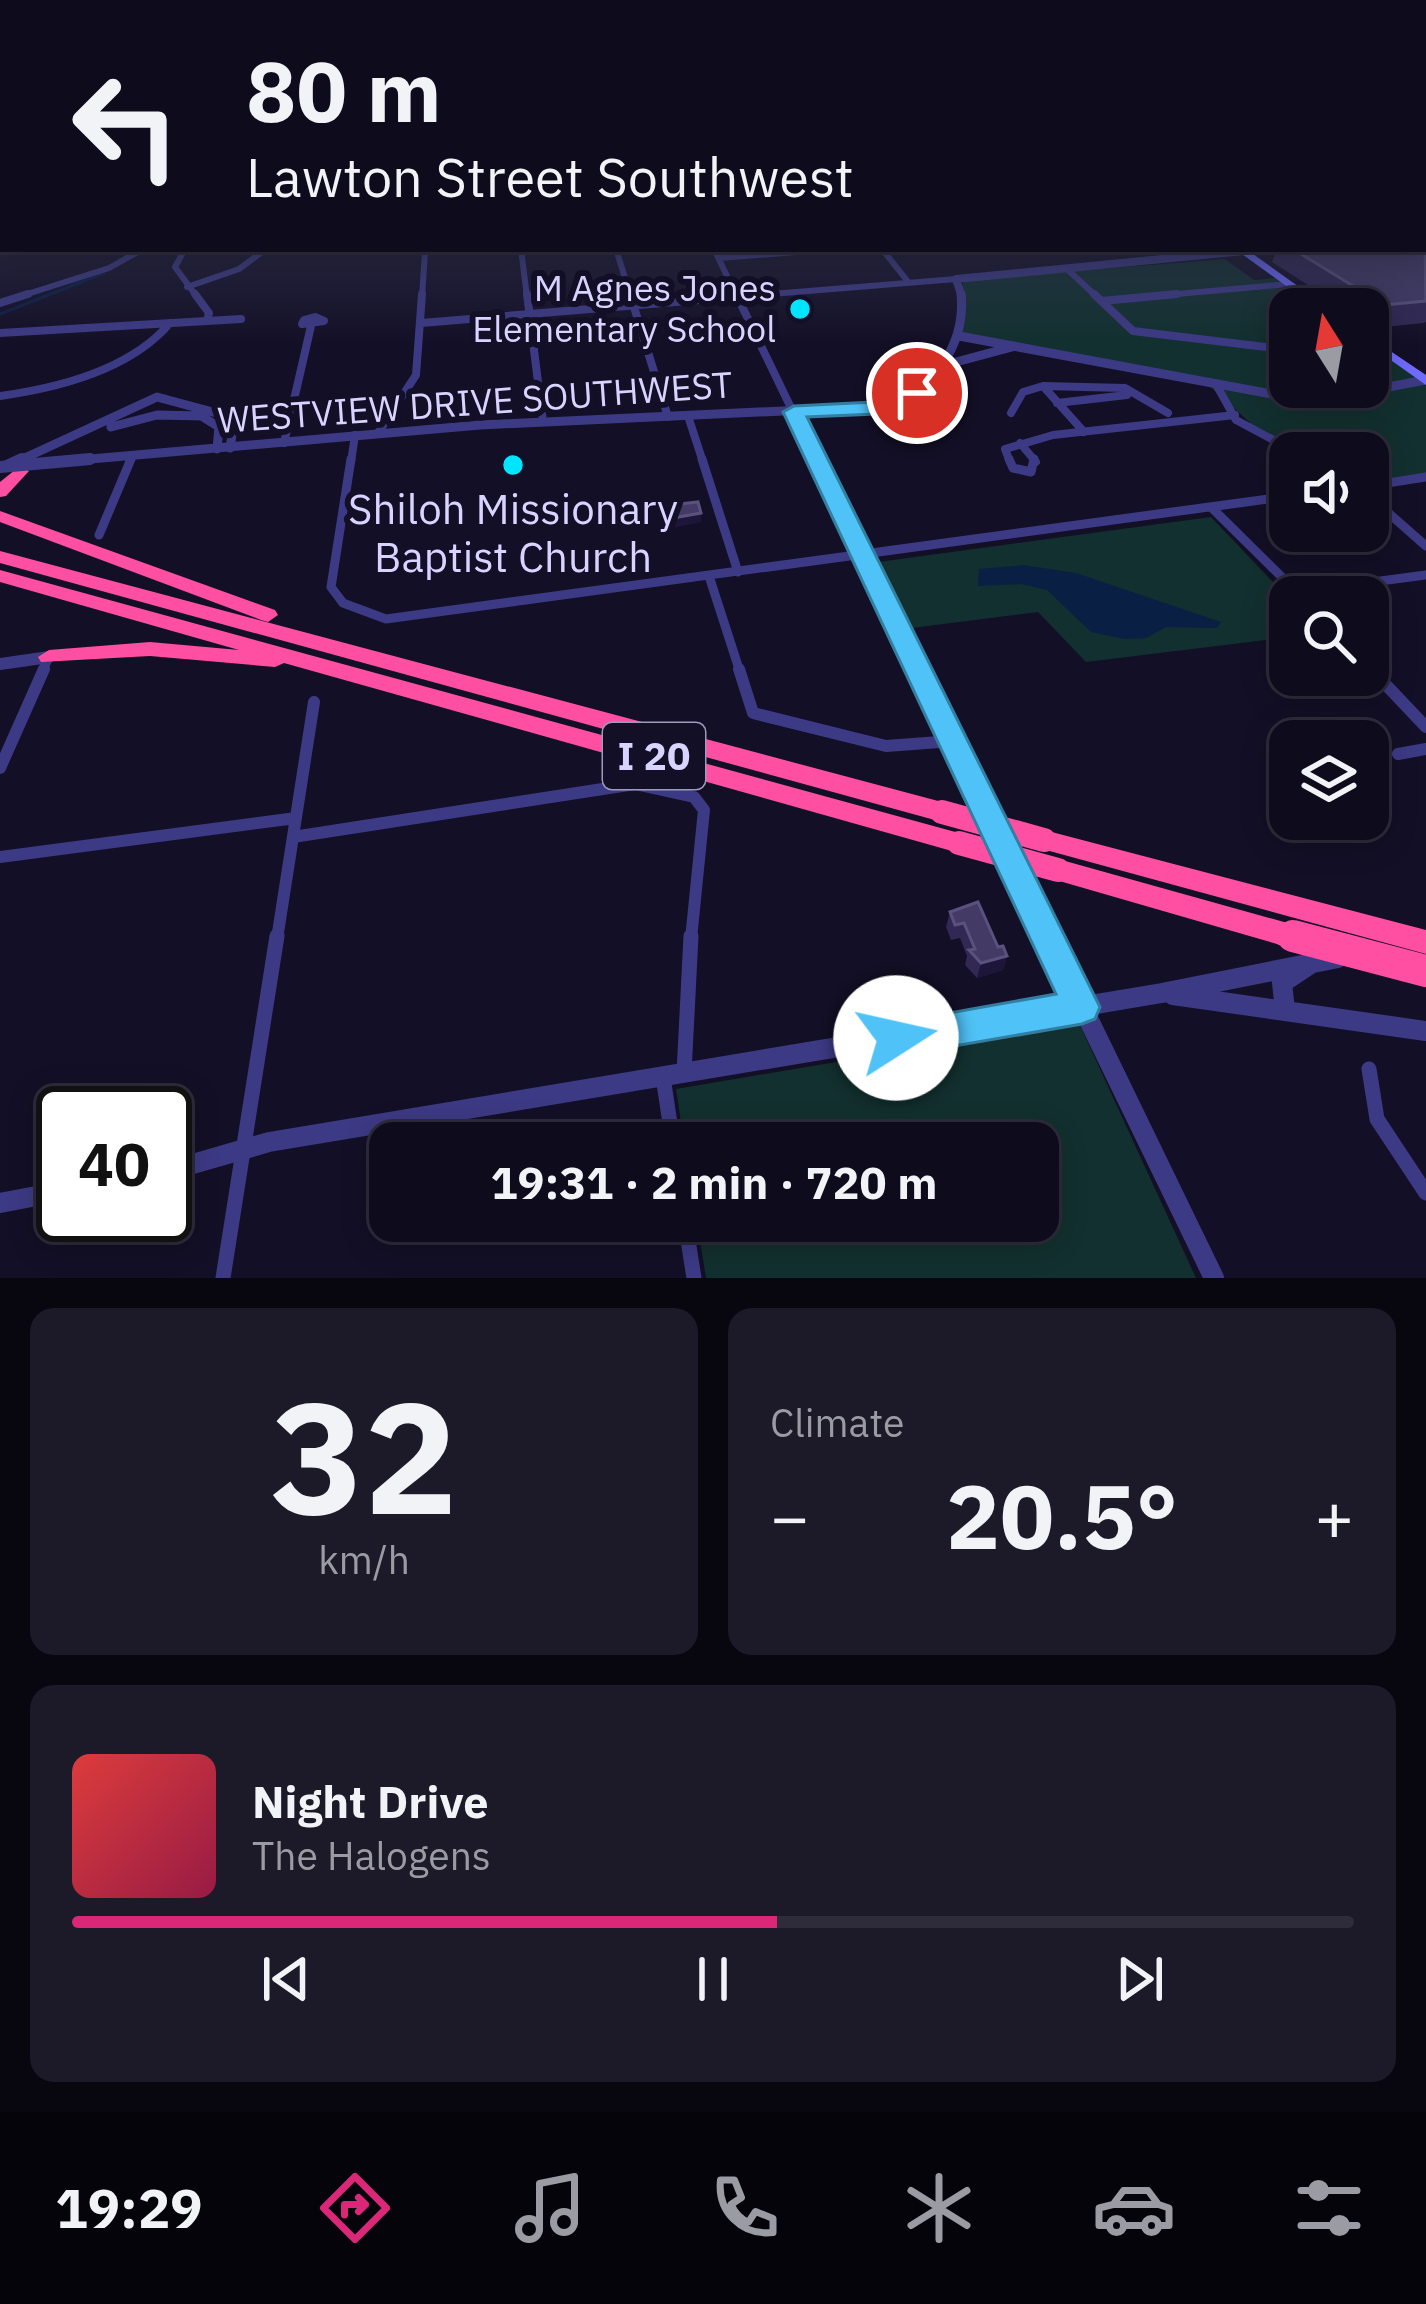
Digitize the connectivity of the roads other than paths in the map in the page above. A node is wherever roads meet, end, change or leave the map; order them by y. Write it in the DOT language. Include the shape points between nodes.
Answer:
graph roads {
  1 [pos="138,252"];
  2 [pos="183,252"];
  3 [pos="262,252"];
  4 [pos="432,252"];
  5 [pos="520,252"];
  6 [pos="617,252"];
  7 [pos="884,252"];
  8 [pos="1243,252"];
  9 [pos="717,253"];
  10 [pos="1066,269"];
  11 [pos="956,278"];
  12 [pos="909,283"];
  13 [pos="1289,284"];
  14 [pos="187,287"];
  15 [pos="1295,288"];
  16 [pos="737,297"];
  17 [pos="1101,301"];
  18 [pos="0,303"];
  19 [pos="634,305"];
  20 [pos="530,314"];
  21 [pos="242,320"];
  22 [pos="207,321"];
  23 [pos="170,323"];
  24 [pos="421,323"];
  25 [pos="311,326"];
  26 [pos="0,333"];
  27 [pos="958,336"];
  28 [pos="1017,345"];
  29 [pos="1269,347"];
  30 [pos="1389,355"];
  31 [pos="939,367"];
  32 [pos="1426,380"];
  33 [pos="1042,386"];
  34 [pos="1217,386"];
  35 [pos="1124,388"];
  36 [pos="0,396"];
  37 [pos="158,400"];
  38 [pos="1058,403"];
  39 [pos="794,412"];
  40 [pos="1011,413"];
  41 [pos="1168,413"];
  42 [pos="1235,415"];
  43 [pos="204,416"];
  44 [pos="688,416"];
  45 [pos="668,417"];
  46 [pos="543,422"];
  47 [pos="111,427"];
  48 [pos="1084,432"];
  49 [pos="378,433"];
  50 [pos="355,435"];
  51 [pos="1269,442"];
  52 [pos="284,443"];
  53 [pos="1020,443"];
  54 [pos="224,448"];
  55 [pos="132,457"];
  56 [pos="7,469"];
  57 [pos="1426,477"];
  58 [pos="0,481"];
  59 [pos="1389,483"];
  60 [pos="1269,499"];
  61 [pos="1,506"];
  62 [pos="1211,507"];
  63 [pos="1389,513"];
  64 [pos="99,535"];
  65 [pos="1426,545"];
  66 [pos="863,555"];
  67 [pos="0,557"];
  68 [pos="738,572"];
  69 [pos="1426,575"];
  70 [pos="0,576"];
  71 [pos="709,576"];
  72 [pos="1282,576"];
  73 [pos="1389,581"];
  74 [pos="381,657"];
  75 [pos="49,658"];
  76 [pos="0,664"];
  77 [pos="349,670"];
  78 [pos="1389,688"];
  79 [pos="314,702"];
  80 [pos="1426,727"];
  81 [pos="953,741"];
  82 [pos="1426,749"];
  83 [pos="1398,754"];
  84 [pos="0,768"];
  85 [pos="296,818"];
  86 [pos="293,837"];
  87 [pos="0,856"];
  88 [pos="1426,943"];
  89 [pos="1313,962"];
  90 [pos="1426,971"];
  91 [pos="1162,993"];
  92 [pos="1082,1007"];
  93 [pos="1285,1010"];
  94 [pos="1426,1031"];
  95 [pos="1369,1070"];
  96 [pos="674,1075"];
  97 [pos="673,1122"];
  98 [pos="243,1151"];
  99 [pos="192,1165"];
  100 [pos="1426,1193"];
  101 [pos="36,1196"];
  102 [pos="0,1203"];
  103 [pos="688,1242"];
  104 [pos="223,1278"];
  105 [pos="694,1278"];
  106 [pos="1214,1278"];
  1 -- 18 [label="street"];
  2 -- 14 [label="street" via="175,267"];
  3 -- 14 [label="street"];
  4 -- 24 [label="street" via="425,256"];
  5 -- 20 [label="street"];
  6 -- 19 [label="street"];
  7 -- 12 [label="street"];
  8 -- 10 [label="street"];
  8 -- 13 [label="main road"];
  9 -- 16 [label="street"];
  10 -- 11 [label="street"];
  10 -- 17 [label="street"];
  11 -- 12 [label="street"];
  11 -- 27 [label="street"];
  12 -- 16 [label="street"];
  13 -- 15 [label="main road"];
  13 -- 17 [label="street"];
  14 -- 22 [label="street"];
  16 -- 19 [label="street"];
  16 -- 39 [label="street"];
  17 -- 29 [label="street" via="1133,331"];
  19 -- 20 [label="street"];
  19 -- 45 [label="street"];
  20 -- 24 [label="street"];
  20 -- 46 [label="street"];
  21 -- 22 [label="street"];
  22 -- 23 [label="street"];
  23 -- 26 [label="street"];
  23 -- 36 [label="street" via="155,341 65,382"];
  24 -- 49 [label="street" via="416,375"];
  25 -- 52 [label="street"];
  27 -- 28 [label="street, WESTVIEW DRIVE SOUTHWEST"];
  27 -- 31 [label="street, WESTVIEW DRIVE SOUTHWEST"];
  28 -- 31 [label="street, WESTVIEW DRIVE SOUTHWEST"];
  28 -- 34 [label="street, WESTVIEW DRIVE SOUTHWEST"];
  30 -- 32 [label="main road"];
  31 -- 39 [label="street, WESTVIEW DRIVE SOUTHWEST" via="895,404"];
  32 -- 34 [label="street, WESTVIEW DRIVE SOUTHWEST" via="1357,393"];
  33 -- 35 [label="street"];
  33 -- 38 [label="street"];
  33 -- 40 [label="street" via="1023,392"];
  34 -- 42 [label="street"];
  35 -- 38 [label="street" via="1127,395"];
  35 -- 41 [label="street" via="1148,393"];
  37 -- 43 [label="street"];
  37 -- 47 [label="street"];
  37 -- 54 [label="street" via="220,414 232,429"];
  37 -- 56 [label="street"];
  38 -- 48 [label="street"];
  39 -- 44 [label="street, WESTVIEW DRIVE SOUTHWEST"];
  39 -- 66 [label="street"];
  42 -- 48 [label="street"];
  42 -- 51 [label="street"];
  43 -- 47 [label="street" via="157,415"];
  43 -- 54 [label="street" via="222,433"];
  44 -- 45 [label="street, WESTVIEW DRIVE SOUTHWEST"];
  44 -- 68 [label="street"];
  45 -- 46 [label="street, WESTVIEW DRIVE SOUTHWEST"];
  46 -- 49 [label="street, WESTVIEW DRIVE SOUTHWEST"];
  47 -- 56 [label="street"];
  48 -- 53 [label="street"];
  49 -- 50 [label="street, WESTVIEW DRIVE SOUTHWEST"];
  50 -- 52 [label="street, WESTVIEW DRIVE SOUTHWEST"];
  50 -- 71 [label="street" via="331,586 359,610 396,620"];
  52 -- 54 [label="street, WESTVIEW DRIVE SOUTHWEST"];
  54 -- 55 [label="street, WESTVIEW DRIVE SOUTHWEST"];
  55 -- 56 [label="street, WESTVIEW DRIVE SOUTHWEST, bridge"];
  55 -- 64 [label="street"];
  56 -- 58 [label="street"];
  56 -- 61 [label="highway"];
  57 -- 59 [label="street"];
  60 -- 62 [label="street"];
  61 -- 74 [label="highway"];
  62 -- 66 [label="street"];
  62 -- 72 [label="street"];
  63 -- 65 [label="street"];
  66 -- 68 [label="street"];
  66 -- 81 [label="street"];
  67 -- 74 [label="highway, I 20"];
  68 -- 71 [label="street"];
  69 -- 73 [label="street"];
  70 -- 77 [label="highway, I 20"];
  71 -- 81 [label="street" via="753,713 886,746"];
  74 -- 88 [label="highway, I 20, bridge"];
  75 -- 76 [label="street"];
  75 -- 77 [label="highway" via="181,650"];
  75 -- 84 [label="street"];
  77 -- 90 [label="highway, I 20, bridge"];
  78 -- 80 [label="street"];
  79 -- 85 [label="street"];
  81 -- 92 [label="street"];
  82 -- 83 [label="street"];
  85 -- 86 [label="street"];
  85 -- 87 [label="street"];
  86 -- 96 [label="street" via="635,784 694,796 704,811"];
  86 -- 98 [label="street"];
  88 -- 89 [label="street"];
  89 -- 91 [label="street"];
  89 -- 93 [label="street" via="1282,983"];
  91 -- 92 [label="street"];
  91 -- 93 [label="street"];
  92 -- 96 [label="street"];
  92 -- 106 [label="street"];
  93 -- 94 [label="street"];
  95 -- 100 [label="street" via="1373,1112"];
  96 -- 97 [label="street"];
  96 -- 98 [label="street"];
  98 -- 99 [label="street"];
  98 -- 104 [label="street"];
  101 -- 102 [label="street"];
  103 -- 105 [label="street"];
}
